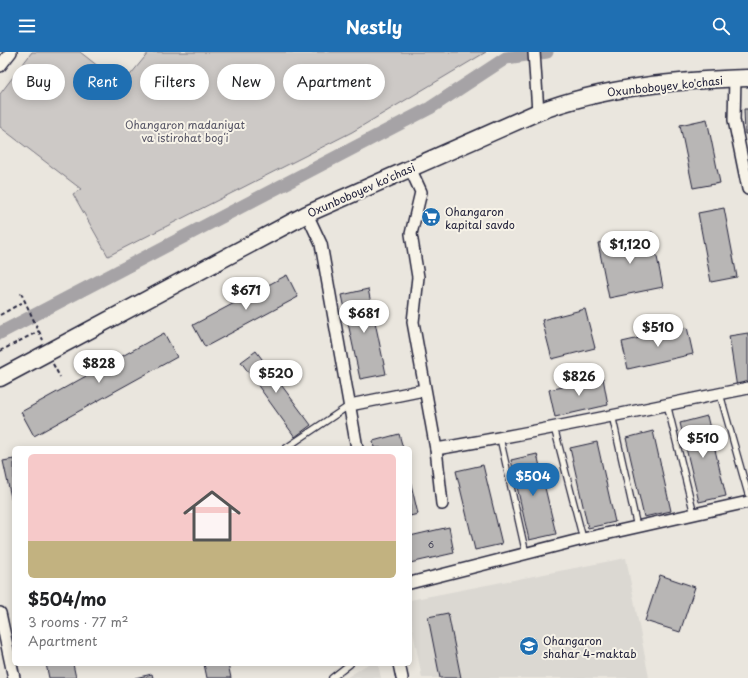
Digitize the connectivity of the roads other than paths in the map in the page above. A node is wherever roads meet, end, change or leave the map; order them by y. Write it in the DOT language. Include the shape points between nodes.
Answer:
graph roads {
  1 [pos="11,52"];
  2 [pos="534,52"];
  3 [pos="0,66"];
  4 [pos="742,78"];
  5 [pos="538,112"];
  6 [pos="410,168"];
  7 [pos="748,189"];
  8 [pos="307,214"];
  9 [pos="0,378"];
  10 [pos="748,388"];
  11 [pos="424,390"];
  12 [pos="720,394"];
  13 [pos="668,404"];
  14 [pos="350,405"];
  15 [pos="612,415"];
  16 [pos="554,426"];
  17 [pos="500,438"];
  18 [pos="289,446"];
  19 [pos="358,446"];
  20 [pos="436,448"];
  21 [pos="748,494"];
  22 [pos="748,502"];
  23 [pos="442,504"];
  24 [pos="694,514"];
  25 [pos="637,527"];
  26 [pos="583,539"];
  27 [pos="526,554"];
  28 [pos="412,582"];
  29 [pos="0,614"];
  30 [pos="347,666"];
  31 [pos="399,666"];
  32 [pos="14,678"];
  33 [pos="332,678"];
  34 [pos="402,678"];
  1 -- 3 [label="street"];
  2 -- 5 [label="street"];
  4 -- 5 [label="main road, Oxunboboyev ko'chasi" via="613,91"];
  4 -- 7 [label="street" via="734,120"];
  5 -- 6 [label="main road, Oxunboboyev ko'chasi"];
  6 -- 8 [label="main road, Oxunboboyev ko'chasi"];
  6 -- 11 [label="street" via="421,192 411,234 418,277 413,322"];
  8 -- 9 [label="main road, Oxunboboyev ko'chasi"];
  8 -- 14 [label="street" via="321,244"];
  10 -- 12 [label="street"];
  11 -- 14 [label="street"];
  11 -- 20 [label="street"];
  12 -- 13 [label="street"];
  12 -- 21 [label="lane"];
  13 -- 15 [label="street"];
  13 -- 24 [label="lane"];
  14 -- 18 [label="lane"];
  14 -- 19 [label="street"];
  15 -- 16 [label="street"];
  15 -- 25 [label="lane"];
  16 -- 17 [label="street"];
  16 -- 26 [label="lane"];
  17 -- 20 [label="street"];
  17 -- 27 [label="lane"];
  20 -- 23 [label="street"];
  22 -- 24 [label="street"];
  24 -- 25 [label="street"];
  25 -- 26 [label="street"];
  26 -- 27 [label="street"];
  27 -- 28 [label="street"];
  29 -- 32 [label="street"];
  30 -- 33 [label="lane"];
  31 -- 34 [label="street"];
}
